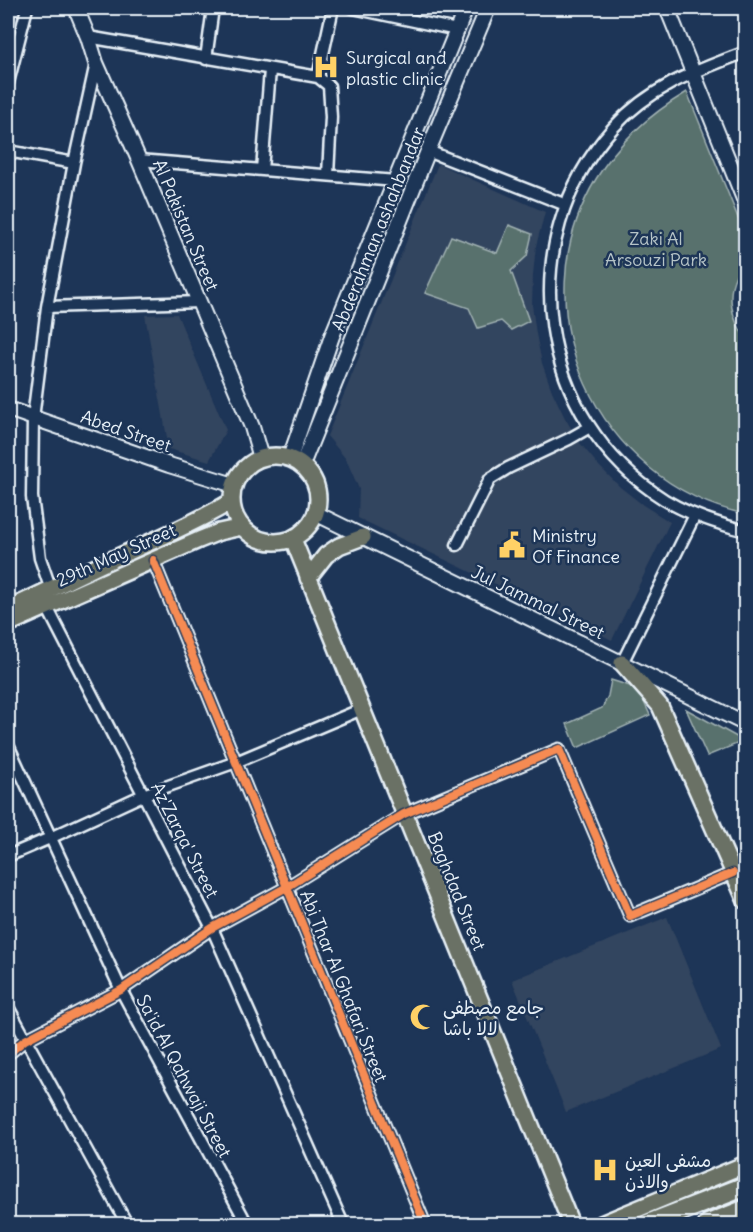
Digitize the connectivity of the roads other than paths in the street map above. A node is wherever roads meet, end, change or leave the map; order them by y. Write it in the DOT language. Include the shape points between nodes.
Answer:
graph roads {
  1 [pos="27,8"];
  2 [pos="76,8"];
  3 [pos="213,8"];
  4 [pos="333,8"];
  5 [pos="353,8"];
  6 [pos="466,8"];
  7 [pos="488,8"];
  8 [pos="667,8"];
  9 [pos="457,30"];
  10 [pos="88,37"];
  11 [pos="8,38"];
  12 [pos="20,41"];
  13 [pos="746,52"];
  14 [pos="206,59"];
  15 [pos="96,63"];
  16 [pos="270,70"];
  17 [pos="693,72"];
  18 [pos="318,77"];
  19 [pos="8,83"];
  20 [pos="8,151"];
  21 [pos="428,151"];
  22 [pos="139,159"];
  23 [pos="74,163"];
  24 [pos="262,170"];
  25 [pos="328,175"];
  26 [pos="396,181"];
  27 [pos="746,204"];
  28 [pos="566,205"];
  29 [pos="199,302"];
  30 [pos="47,307"];
  31 [pos="8,409"];
  32 [pos="33,417"];
  33 [pos="590,427"];
  34 [pos="261,458"];
  35 [pos="296,462"];
  36 [pos="234,484"];
  37 [pos="232,501"];
  38 [pos="315,513"];
  39 [pos="694,514"];
  40 [pos="242,527"];
  41 [pos="746,531"];
  42 [pos="363,537"];
  43 [pos="293,539"];
  44 [pos="457,545"];
  45 [pos="153,560"];
  46 [pos="309,578"];
  47 [pos="51,590"];
  48 [pos="47,607"];
  49 [pos="8,609"];
  50 [pos="8,624"];
  51 [pos="622,663"];
  52 [pos="362,709"];
  53 [pos="746,724"];
  54 [pos="8,745"];
  55 [pos="236,762"];
  56 [pos="143,795"];
  57 [pos="404,814"];
  58 [pos="50,838"];
  59 [pos="8,856"];
  60 [pos="733,873"];
  61 [pos="287,887"];
  62 [pos="746,902"];
  63 [pos="212,928"];
  64 [pos="121,990"];
  65 [pos="8,1007"];
  66 [pos="25,1040"];
  67 [pos="8,1054"];
  68 [pos="746,1164"];
  69 [pos="746,1186"];
  70 [pos="746,1209"];
  71 [pos="643,1217"];
  72 [pos="127,1224"];
  73 [pos="247,1224"];
  74 [pos="344,1224"];
  75 [pos="425,1224"];
  76 [pos="571,1224"];
  77 [pos="601,1224"];
  78 [pos="626,1224"];
  79 [pos="708,1224"];
  1 -- 12 [label="street"];
  2 -- 10 [label="main road, Al Pakistan Street"];
  3 -- 14 [label="street"];
  4 -- 18 [label="street"];
  5 -- 9 [label="street"];
  6 -- 9 [label="main road, Abderahman ashahbandar"];
  7 -- 21 [label="main road, Abderahman ashahbandar"];
  8 -- 17 [label="main road"];
  9 -- 26 [label="main road, Abderahman ashahbandar"];
  10 -- 14 [label="street"];
  10 -- 15 [label="main road, Al Pakistan Street"];
  11 -- 12 [label="street"];
  12 -- 19 [label="street"];
  13 -- 17 [label="street"];
  14 -- 16 [label="street"];
  15 -- 22 [label="main road, Al Pakistan Street"];
  15 -- 23 [label="street"];
  16 -- 18 [label="street"];
  16 -- 24 [label="street"];
  17 -- 27 [label="main road"];
  17 -- 28 [label="street" via="656,92 614,127 581,172"];
  18 -- 25 [label="street" via="329,86"];
  20 -- 23 [label="street"];
  21 -- 28 [label="street"];
  21 -- 35 [label="main road, Abderahman ashahbandar"];
  22 -- 24 [label="street"];
  22 -- 29 [label="main road, Al Pakistan Street"];
  23 -- 30 [label="street"];
  24 -- 25 [label="street"];
  25 -- 26 [label="street"];
  26 -- 35 [label="main road, Abderahman ashahbandar" via="332,336"];
  28 -- 33 [label="street" via="553,249 550,276 552,332 568,385"];
  29 -- 30 [label="street"];
  29 -- 34 [label="main road, Al Pakistan Street" via="252,427"];
  30 -- 32 [label="street"];
  31 -- 32 [label="main road, Abed Street"];
  32 -- 36 [label="main road, Abed Street"];
  32 -- 47 [label="street" via="32,497 40,558"];
  33 -- 39 [label="street" via="631,474 667,501"];
  33 -- 44 [label="street" via="490,478"];
  34 -- 35 [label="main road" via="275,455"];
  34 -- 36 [label="main road" via="248,465"];
  35 -- 38 [label="main road" via="312,476 317,490"];
  36 -- 37 [label="main road"];
  37 -- 40 [label="main road"];
  37 -- 47 [label="main road, 29th May Street"];
  38 -- 42 [label="main road, Jul Jammal Street"];
  38 -- 43 [label="main road" via="305,531"];
  39 -- 41 [label="street"];
  39 -- 51 [label="street"];
  40 -- 43 [label="main road" via="265,541"];
  40 -- 45 [label="main road, 29th May Street" via="219,532"];
  42 -- 46 [label="main road" via="326,555"];
  42 -- 51 [label="main road, Jul Jammal Street"];
  43 -- 46 [label="main road, Baghdad Street"];
  45 -- 48 [label="main road, 29th May Street"];
  45 -- 55 [label="street, Abi Thar Al Ghafari Street"];
  46 -- 52 [label="main road, Baghdad Street"];
  47 -- 49 [label="main road, 29th May Street"];
  48 -- 50 [label="main road, 29th May Street"];
  48 -- 56 [label="street, Az'Zarqa' Street"];
  51 -- 53 [label="main road, Jul Jammal Street"];
  51 -- 60 [label="main road" via="660,706"];
  52 -- 55 [label="street"];
  52 -- 57 [label="main road, Baghdad Street"];
  54 -- 58 [label="street, Sa'id Al Qahwaji Street"];
  55 -- 56 [label="street"];
  55 -- 61 [label="street, Abi Thar Al Ghafari Street"];
  56 -- 58 [label="street"];
  56 -- 63 [label="street, Az'Zarqa' Street"];
  57 -- 60 [label="street" via="560,749 630,916"];
  57 -- 61 [label="street"];
  57 -- 76 [label="main road, Baghdad Street"];
  58 -- 59 [label="street"];
  58 -- 64 [label="street, Sa'id Al Qahwaji Street"];
  60 -- 62 [label="main road"];
  61 -- 63 [label="street"];
  61 -- 75 [label="street, Abi Thar Al Ghafari Street"];
  63 -- 64 [label="street"];
  63 -- 74 [label="street, Az'Zarqa' Street"];
  64 -- 66 [label="street"];
  64 -- 73 [label="street, Sa'id Al Qahwaji Street"];
  65 -- 66 [label="street"];
  66 -- 67 [label="street"];
  66 -- 72 [label="street"];
  68 -- 71 [label="main road"];
  69 -- 71 [label="highway"];
  70 -- 79 [label="highway"];
  71 -- 77 [label="main road"];
  71 -- 78 [label="main road"];
}
